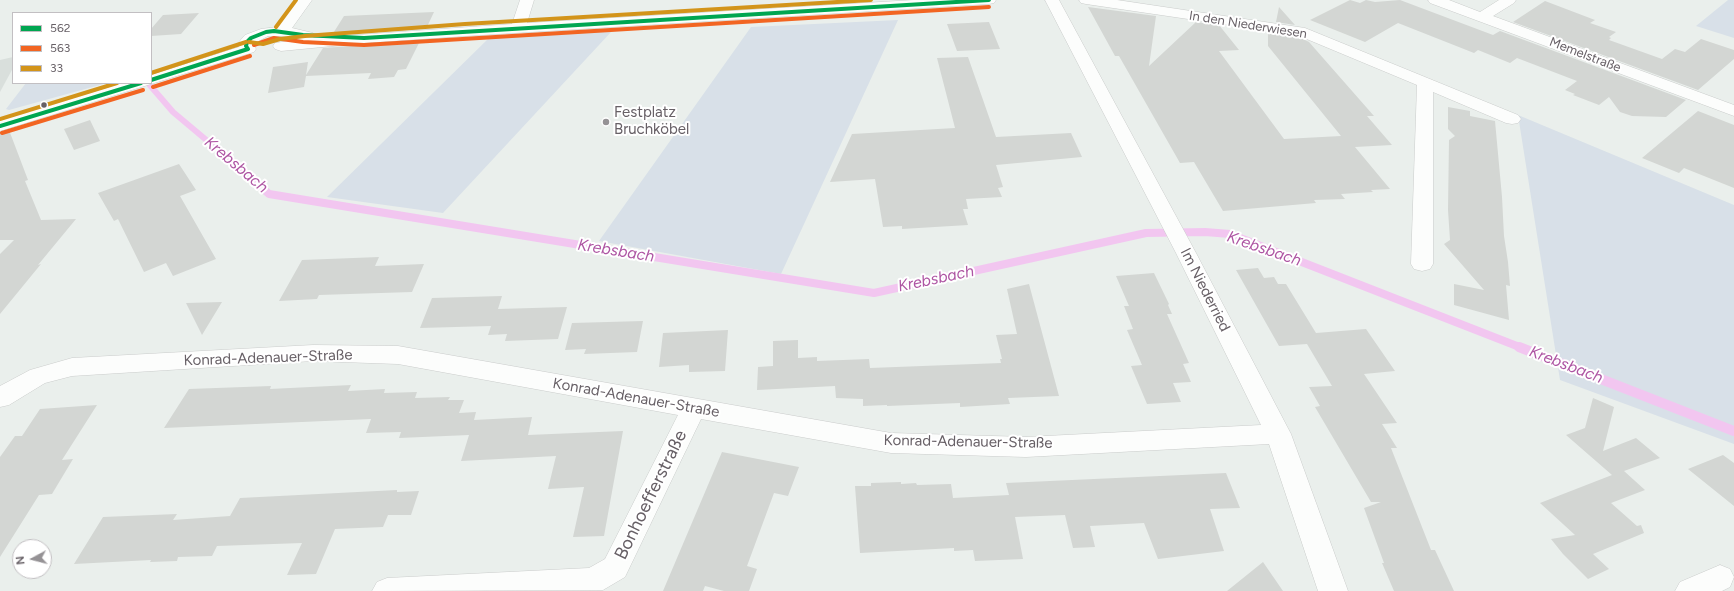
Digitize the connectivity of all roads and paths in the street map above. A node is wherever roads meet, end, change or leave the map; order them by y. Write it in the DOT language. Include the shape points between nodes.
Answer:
graph roads {
  1 [pos="305,0"];
  2 [pos="527,0"];
  3 [pos="989,0"];
  4 [pos="1052,0"];
  5 [pos="1086,0"];
  6 [pos="1435,0"];
  7 [pos="1509,0"];
  8 [pos="814,5"];
  9 [pos="1482,17"];
  10 [pos="518,28"];
  11 [pos="284,37"];
  12 [pos="152,80"];
  13 [pos="1425,83"];
  14 [pos="135,85"];
  15 [pos="1734,111"];
  16 [pos="1512,119"];
  17 [pos="0,126"];
  18 [pos="1422,264"];
  19 [pos="1,397"];
  20 [pos="694,408"];
  21 [pos="1278,434"];
  22 [pos="1720,578"];
  23 [pos="387,591"];
  24 [pos="1333,591"];
  25 [pos="1690,591"];
  1 -- 11 [label="street"];
  2 -- 10 [label="street"];
  3 -- 8 [label="street"];
  4 -- 21 [label="street, Im Niederried"];
  5 -- 13 [label="street, In den Niederwiesen" via="1300,31"];
  6 -- 9 [label="street, Memelstraße"];
  7 -- 9 [label="street"];
  8 -- 10 [label="street"];
  9 -- 15 [label="street, Memelstraße"];
  10 -- 11 [label="street" via="364,38"];
  11 -- 12 [label="street" via="263,51 248,49"];
  13 -- 16 [label="street, In den Niederwiesen"];
  13 -- 18 [label="street"];
  14 -- 17 [label="street"];
  19 -- 20 [label="street, Konrad-Adenauer-Straße" via="38,376 72,367 313,353 398,355"];
  20 -- 21 [label="street, Konrad-Adenauer-Straße" via="891,443 1026,447"];
  20 -- 23 [label="street, Bonhoefferstraße" via="614,568 593,581"];
  21 -- 24 [label="street, Im Niederried"];
  22 -- 25 [label="street"];
}
